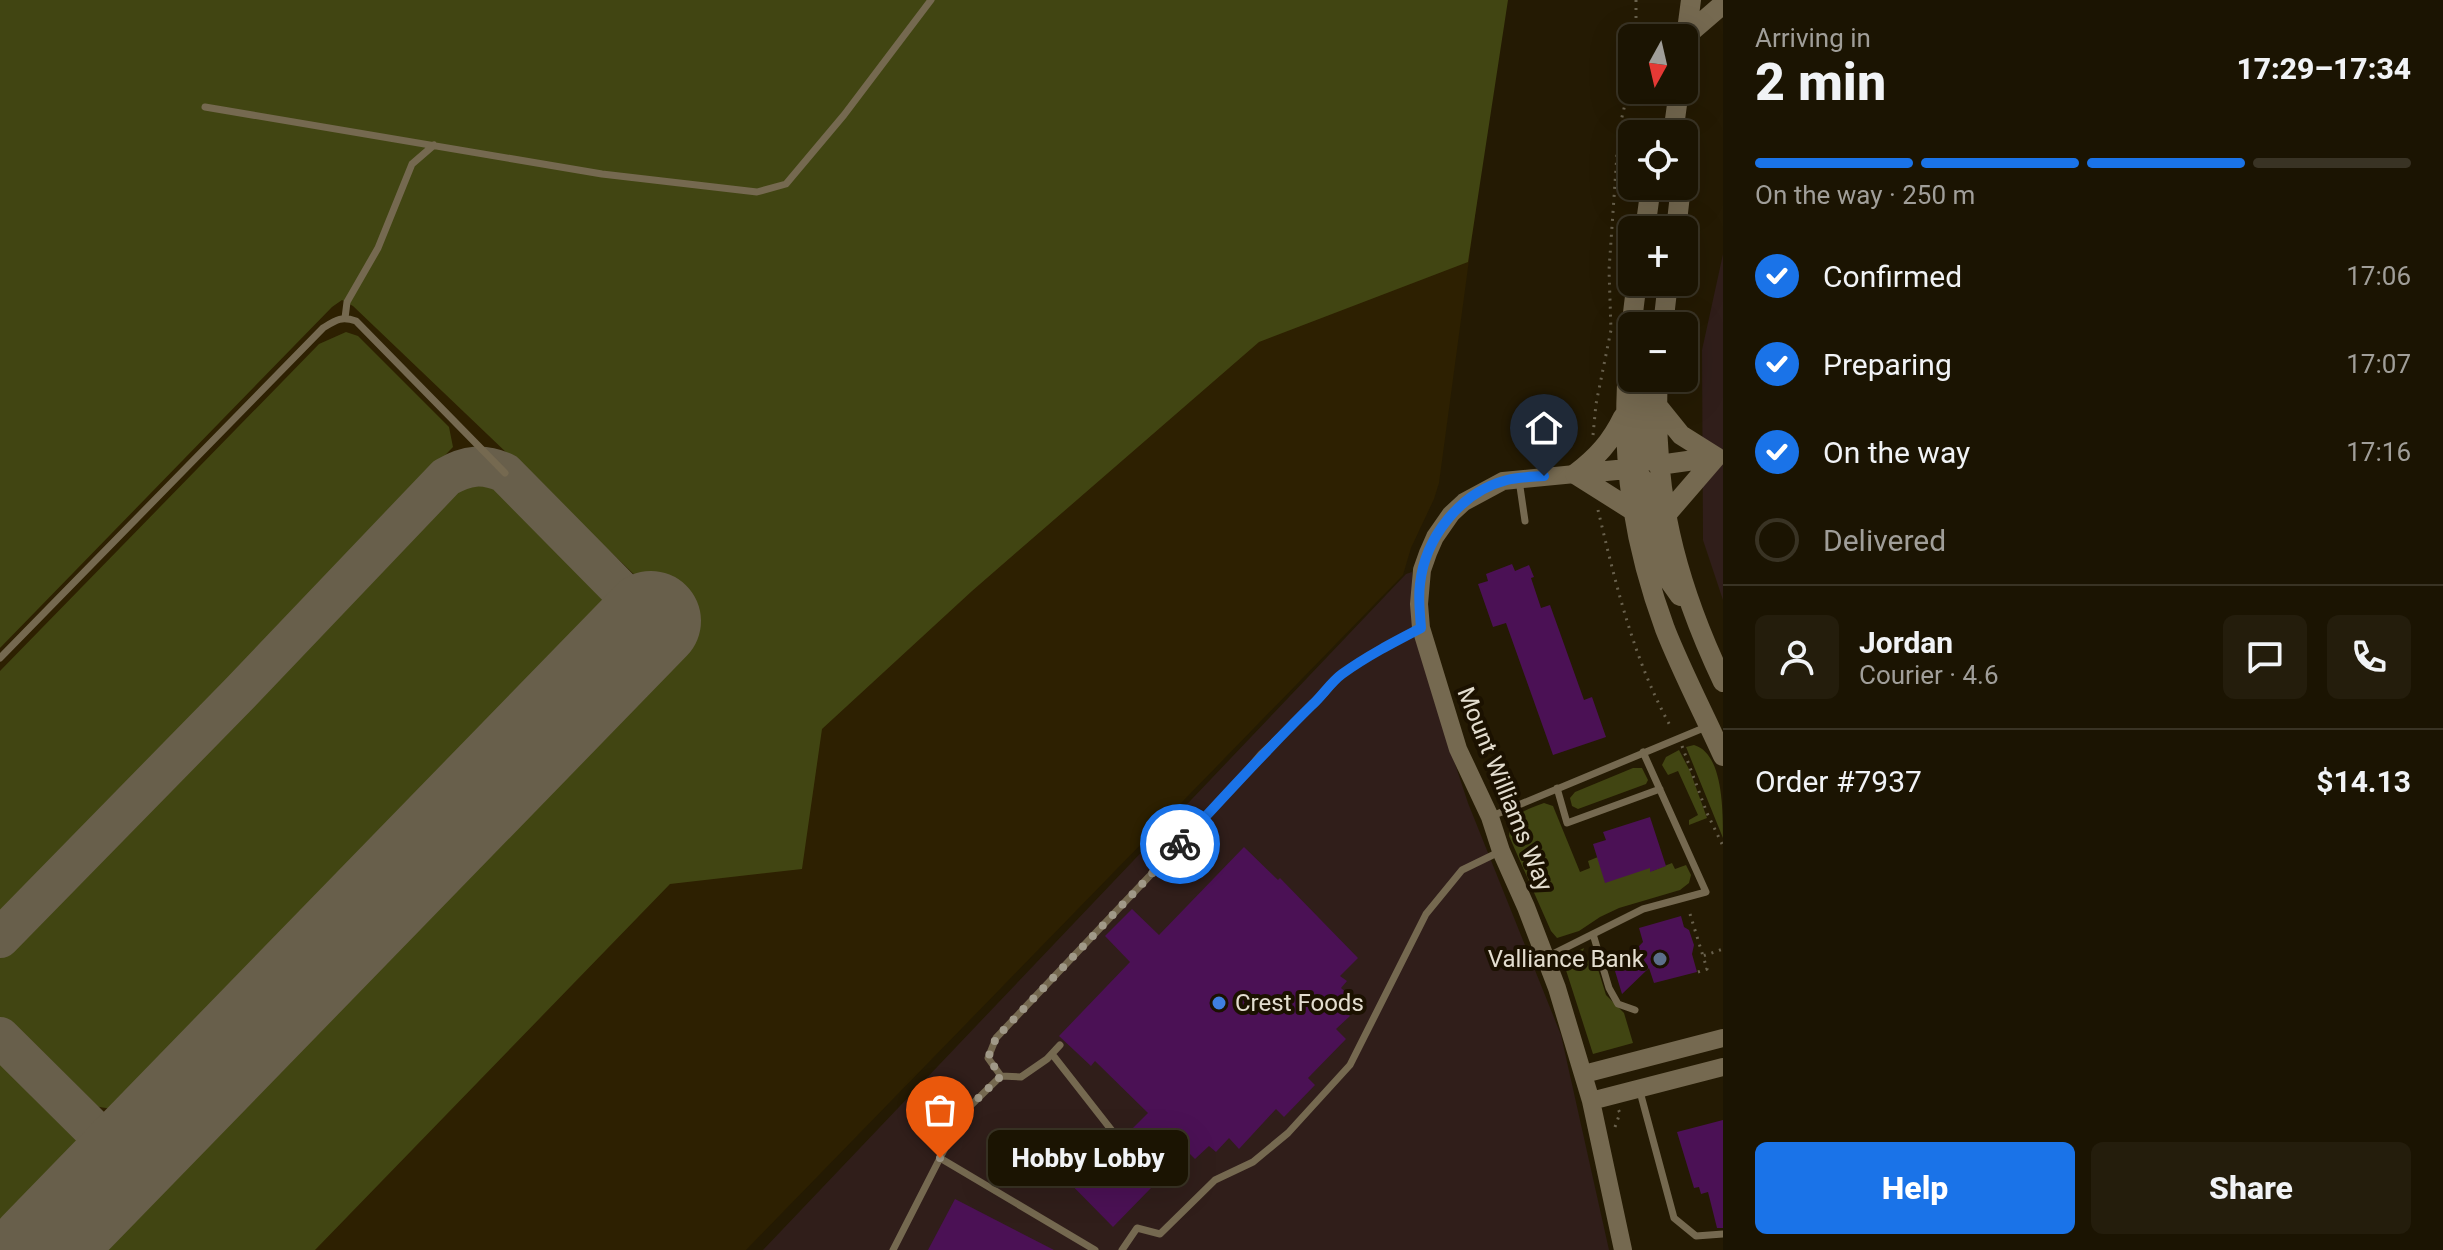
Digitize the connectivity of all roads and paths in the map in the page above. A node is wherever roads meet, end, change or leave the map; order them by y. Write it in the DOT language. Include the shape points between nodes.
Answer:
graph roads {
  1 [pos="931,0"];
  2 [pos="1636,0"];
  3 [pos="1691,0"];
  4 [pos="1723,4"];
  5 [pos="1636,24"];
  6 [pos="1688,24"];
  7 [pos="1698,31"];
  8 [pos="205,107"];
  9 [pos="434,145"];
  10 [pos="1635,296"];
  11 [pos="345,318"];
  12 [pos="1643,392"];
  13 [pos="1657,392"];
  14 [pos="1656,404"];
  15 [pos="1625,413"];
  16 [pos="1720,456"];
  17 [pos="1659,465"];
  18 [pos="1627,469"];
  19 [pos="505,473"];
  20 [pos="1575,474"];
  21 [pos="1518,478"];
  22 [pos="1632,510"];
  23 [pos="1666,515"];
  24 [pos="1525,521"];
  25 [pos="1692,612"];
  26 [pos="1421,628"];
  27 [pos="0,658"];
  28 [pos="1723,682"];
  29 [pos="1709,726"];
  30 [pos="1643,752"];
  31 [pos="1723,756"];
  32 [pos="1557,788"];
  33 [pos="1660,789"];
  34 [pos="1490,817"];
  35 [pos="1501,851"];
  36 [pos="1690,914"];
  37 [pos="1593,934"];
  38 [pos="1723,949"];
  39 [pos="1703,956"];
  40 [pos="1546,957"];
  41 [pos="1698,972"];
  42 [pos="1635,1010"];
  43 [pos="1723,1038"];
  44 [pos="1060,1045"];
  45 [pos="1052,1054"];
  46 [pos="1723,1067"];
  47 [pos="1584,1074"];
  48 [pos="1001,1076"];
  49 [pos="1639,1088"];
  50 [pos="1591,1101"];
  51 [pos="1618,1109"];
  52 [pos="1113,1132"];
  53 [pos="1617,1140"];
  54 [pos="940,1158"];
  55 [pos="1723,1234"];
  56 [pos="893,1250"];
  57 [pos="1095,1250"];
  58 [pos="1122,1250"];
  59 [pos="1623,1250"];
  1 -- 9 [label="lane" via="786,184 757,192 602,174"];
  2 -- 5 [label="path"];
  3 -- 6 [label="main road"];
  4 -- 7 [label="main road"];
  8 -- 9 [label="lane"];
  9 -- 11 [label="lane" via="412,164 378,248 347,302"];
  10 -- 15 [label="main road"];
  11 -- 19 [label="lane" via="356,321"];
  11 -- 27 [label="lane" via="323,328"];
  12 -- 17 [label="main road" via="1641,438 1645,455"];
  13 -- 14 [label="main road"];
  14 -- 16 [label="main road" via="1681,435"];
  14 -- 17 [label="main road"];
  15 -- 18 [label="main road"];
  15 -- 20 [label="main road" via="1605,449"];
  16 -- 17 [label="main road"];
  16 -- 23 [label="main road"];
  17 -- 23 [label="main road"];
  18 -- 20 [label="main road"];
  18 -- 22 [label="main road"];
  18 -- 25 [label="main road" via="1638,472 1644,482 1663,572"];
  20 -- 21 [label="street, Mount Williams Way"];
  20 -- 22 [label="main road"];
  21 -- 24 [label="lane"];
  21 -- 26 [label="street, Mount Williams Way" via="1464,502 1435,537 1419,585"];
  22 -- 29 [label="main road" via="1666,631"];
  23 -- 25 [label="main road"];
  25 -- 28 [label="main road"];
  26 -- 34 [label="street, Mount Williams Way" via="1458,749"];
  26 -- 48 [label="lane" via="1338,677 1261,754 996,1038 988,1058"];
  29 -- 30 [label="lane"];
  29 -- 31 [label="main road"];
  30 -- 32 [label="lane"];
  30 -- 33 [label="lane"];
  32 -- 33 [label="lane" via="1567,823"];
  32 -- 34 [label="lane"];
  33 -- 37 [label="lane" via="1706,892 1643,909"];
  34 -- 35 [label="street, Mount Williams Way"];
  35 -- 40 [label="street, Mount Williams Way"];
  35 -- 58 [label="lane" via="1462,870 1439,896 1350,1065 1288,1133 1253,1162 1215,1180 1160,1234 1137,1228"];
  36 -- 39 [label="path"];
  37 -- 40 [label="lane"];
  37 -- 42 [label="lane" via="1609,988 1618,1004"];
  38 -- 39 [label="path"];
  39 -- 41 [label="path" via="1707,969"];
  40 -- 47 [label="street, Mount Williams Way"];
  43 -- 47 [label="street"];
  44 -- 45 [label="lane"];
  45 -- 48 [label="lane" via="1021,1077"];
  45 -- 52 [label="lane"];
  46 -- 49 [label="street"];
  47 -- 50 [label="street, Mount Williams Way"];
  48 -- 54 [label="lane" via="963,1113"];
  49 -- 50 [label="street"];
  49 -- 55 [label="lane" via="1674,1218 1696,1236"];
  50 -- 59 [label="street"];
  51 -- 53 [label="path"];
  54 -- 56 [label="lane"];
  54 -- 57 [label="lane"];
}
